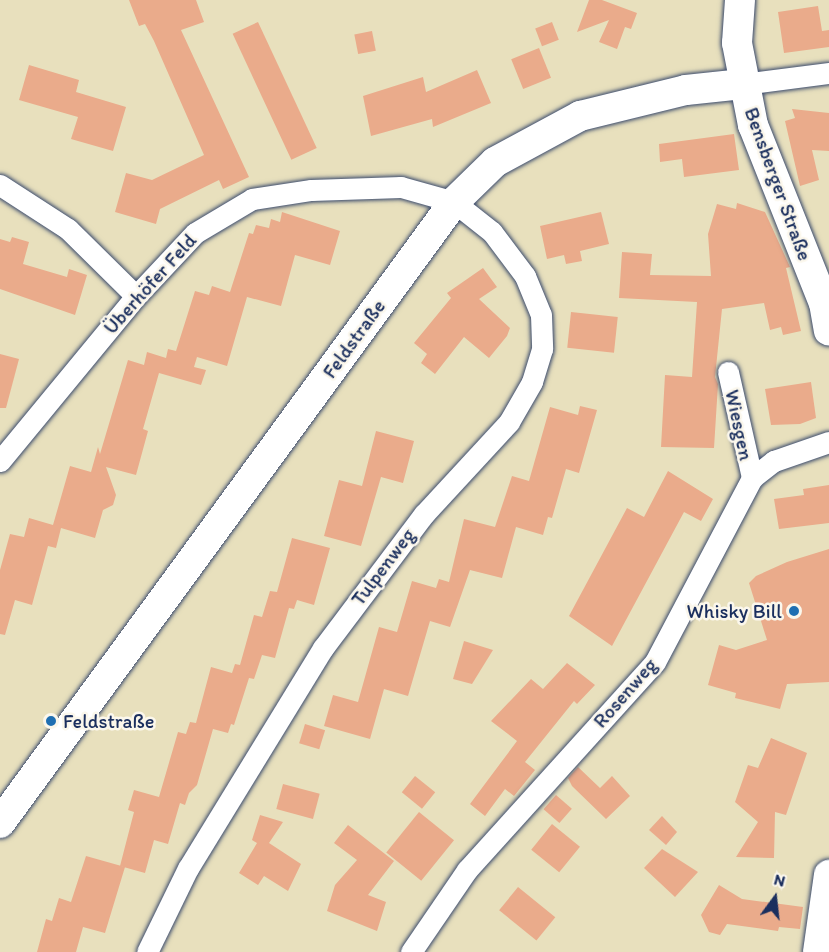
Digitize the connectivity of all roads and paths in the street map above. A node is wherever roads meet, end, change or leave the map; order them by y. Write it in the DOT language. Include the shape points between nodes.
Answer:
graph roads {
  1 [pos="740,0"];
  2 [pos="828,74"];
  3 [pos="743,84"];
  4 [pos="0,185"];
  5 [pos="454,202"];
  6 [pos="136,296"];
  7 [pos="829,331"];
  8 [pos="728,372"];
  9 [pos="829,441"];
  10 [pos="0,461"];
  11 [pos="752,478"];
  12 [pos="0,823"];
  13 [pos="829,875"];
  14 [pos="147,952"];
  15 [pos="411,952"];
  16 [pos="818,952"];
  1 -- 3 [label="main road, Bensberger Straße" via="737,43"];
  2 -- 3 [label="street"];
  3 -- 5 [label="main road, Feldstraße" via="686,90 580,116 495,162"];
  3 -- 7 [label="main road, Bensberger Straße" via="753,125 824,303"];
  4 -- 6 [label="street" via="68,229"];
  5 -- 6 [label="street, Überhöfer Feld" via="401,187 311,190 252,199 195,233"];
  5 -- 12 [label="main road, Feldstraße"];
  5 -- 14 [label="street, Tulpenweg" via="492,232 525,276 541,315 542,349 532,382 509,422 424,513 323,648 188,867"];
  6 -- 10 [label="street, Überhöfer Feld"];
  8 -- 11 [label="street, Wiesgen"];
  9 -- 11 [label="street, Rosenweg" via="774,461"];
  11 -- 15 [label="street, Rosenweg" via="655,662 467,870"];
  13 -- 16 [label="main road"];
}
